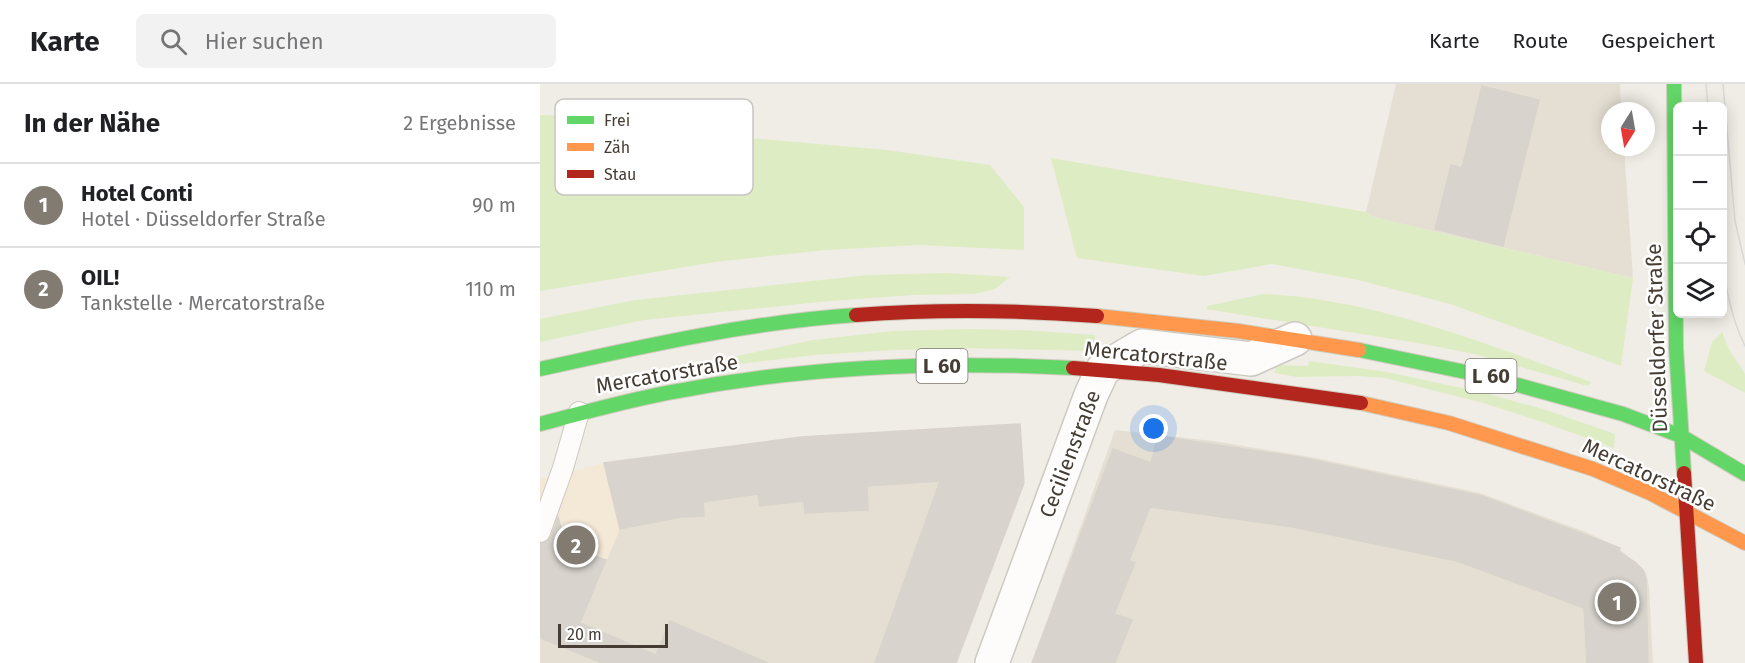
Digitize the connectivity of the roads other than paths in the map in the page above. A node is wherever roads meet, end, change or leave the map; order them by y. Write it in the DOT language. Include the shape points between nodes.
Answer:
graph roads {
  1 [pos="1674,84"];
  2 [pos="1295,339"];
  3 [pos="540,369"];
  4 [pos="1103,369"];
  5 [pos="579,412"];
  6 [pos="540,424"];
  7 [pos="1681,436"];
  8 [pos="1745,474"];
  9 [pos="1686,514"];
  10 [pos="541,525"];
  11 [pos="1745,543"];
  12 [pos="992,663"];
  13 [pos="1696,663"];
  1 -- 7 [label="main road, Düsseldorfer Straße" via="1676,348"];
  2 -- 3 [label="main road, Mercatorstraße / L 60" via="1096,316 894,312 721,333"];
  2 -- 4 [label="street, Cecilienstraße" via="1251,359 1142,346"];
  2 -- 7 [label="main road, Mercatorstraße / L 60" via="1471,371 1593,405"];
  4 -- 5 [label="main road, Mercatorstraße / L 60" via="968,365 817,372 668,393"];
  4 -- 9 [label="main road, Mercatorstraße / L 60" via="1348,401 1422,416 1591,468"];
  4 -- 12 [label="street, Cecilienstraße"];
  5 -- 6 [label="main road, Mercatorstraße / L 60"];
  5 -- 10 [label="lane"];
  7 -- 8 [label="main road, Mercatorstraße / L 60"];
  7 -- 9 [label="main road, Düsseldorfer Straße"];
  9 -- 11 [label="main road, Mercatorstraße / L 60"];
  9 -- 13 [label="main road, Düsseldorfer Straße"];
}
